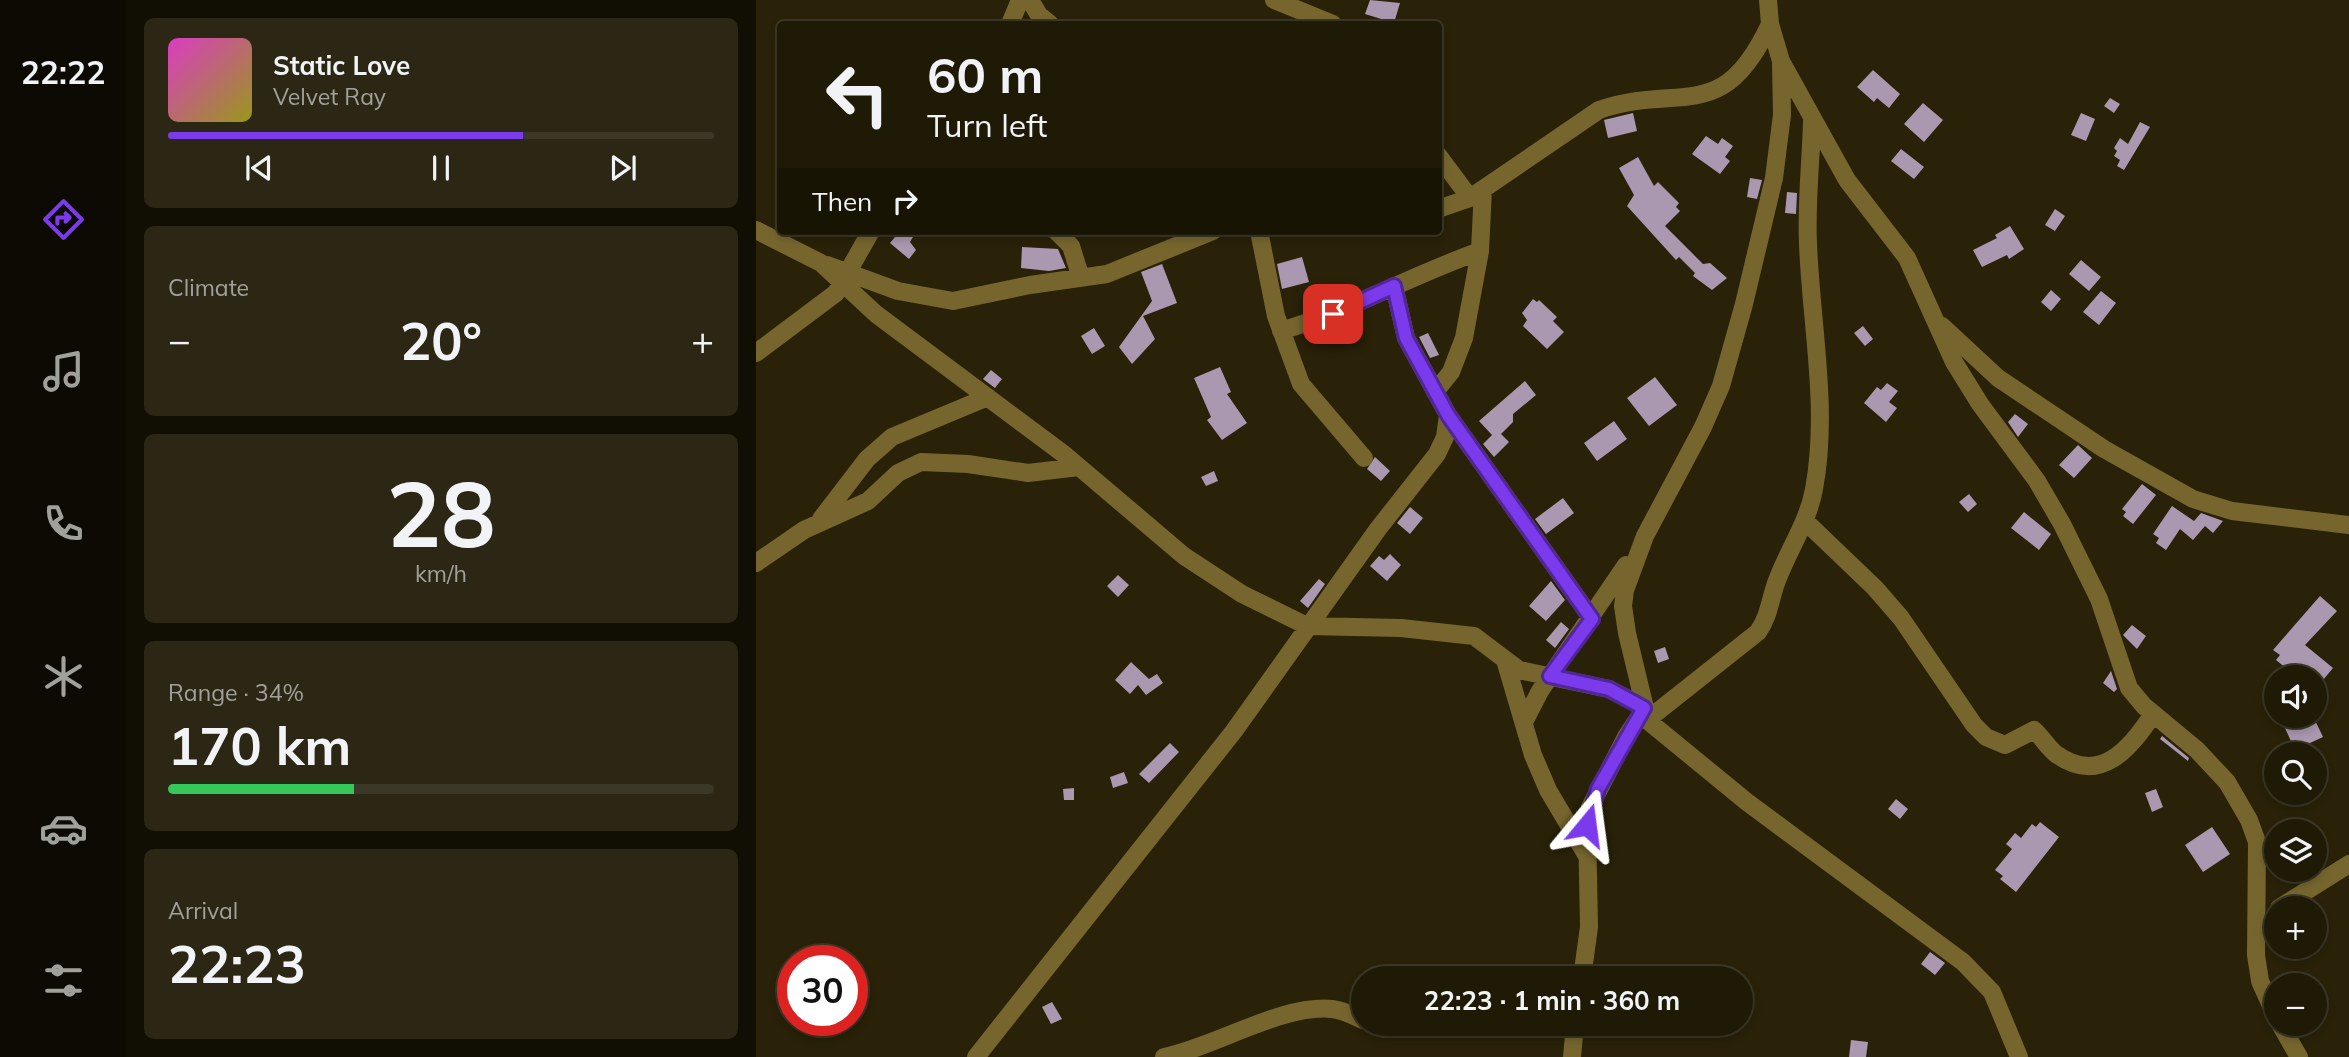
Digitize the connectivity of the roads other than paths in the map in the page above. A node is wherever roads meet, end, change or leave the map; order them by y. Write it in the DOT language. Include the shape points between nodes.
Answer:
graph roads {
  1 [pos="1020,0"];
  2 [pos="1030,0"];
  3 [pos="1273,0"];
  4 [pos="1769,0"];
  5 [pos="1011,21"];
  6 [pos="1046,21"];
  7 [pos="1326,21"];
  8 [pos="1770,24"];
  9 [pos="1781,61"];
  10 [pos="1812,121"];
  11 [pos="1442,159"];
  12 [pos="1476,193"];
  13 [pos="1442,207"];
  14 [pos="756,230"];
  15 [pos="869,235"];
  16 [pos="1060,235"];
  17 [pos="1203,235"];
  18 [pos="1260,235"];
  19 [pos="1480,251"];
  20 [pos="845,278"];
  21 [pos="1081,278"];
  22 [pos="1394,286"];
  23 [pos="1933,317"];
  24 [pos="1281,331"];
  25 [pos="756,353"];
  26 [pos="1436,392"];
  27 [pos="988,397"];
  28 [pos="1448,415"];
  29 [pos="1364,458"];
  30 [pos="1079,467"];
  31 [pos="1805,521"];
  32 [pos="816,524"];
  33 [pos="2349,525"];
  34 [pos="1645,536"];
  35 [pos="756,564"];
  36 [pos="1592,619"];
  37 [pos="1307,626"];
  38 [pos="1505,660"];
  39 [pos="1550,676"];
  40 [pos="2153,714"];
  41 [pos="1644,715"];
  42 [pos="1525,720"];
  43 [pos="1588,857"];
  44 [pos="2349,864"];
  45 [pos="2299,896"];
  46 [pos="2264,920"];
  47 [pos="2255,927"];
  48 [pos="1584,966"];
  49 [pos="2264,990"];
  50 [pos="1351,1015"];
  51 [pos="1574,1036"];
  52 [pos="2287,1036"];
  53 [pos="976,1057"];
  54 [pos="1164,1057"];
  55 [pos="1572,1057"];
  56 [pos="2019,1057"];
  57 [pos="2299,1057"];
  1 -- 5 [label="street"];
  2 -- 6 [label="street"];
  3 -- 7 [label="street"];
  4 -- 8 [label="street"];
  8 -- 9 [label="street"];
  8 -- 12 [label="street" via="1750,61 1717,89 1700,97 1617,103 1599,110"];
  9 -- 10 [label="street"];
  9 -- 34 [label="street" via="1782,115 1774,178 1728,361 1703,427"];
  10 -- 23 [label="street" via="1847,180 1907,258"];
  10 -- 31 [label="street" via="1808,243 1817,434 1814,487"];
  11 -- 12 [label="street"];
  12 -- 13 [label="street"];
  12 -- 19 [label="street"];
  14 -- 20 [label="street"];
  15 -- 20 [label="street"];
  16 -- 21 [label="street" via="1071,246"];
  17 -- 21 [label="street" via="1119,270"];
  18 -- 24 [label="street"];
  19 -- 22 [label="street"];
  19 -- 26 [label="street" via="1459,357"];
  20 -- 21 [label="street" via="953,301"];
  20 -- 25 [label="street" via="830,300"];
  20 -- 27 [label="street" via="876,314"];
  22 -- 24 [label="street" via="1319,320"];
  22 -- 26 [label="street" via="1406,338"];
  23 -- 33 [label="street" via="1998,378 2104,449 2193,499 2232,511"];
  23 -- 40 [label="street" via="1980,404 2037,481 2062,524 2099,599 2129,688"];
  24 -- 29 [label="street" via="1301,384"];
  26 -- 28 [label="street"];
  27 -- 30 [label="street"];
  27 -- 32 [label="street" via="892,437 867,459"];
  28 -- 36 [label="street"];
  28 -- 37 [label="street" via="1437,454"];
  30 -- 32 [label="street" via="1028,473 921,462 898,474 868,501"];
  30 -- 37 [label="street" via="1184,556 1242,594"];
  31 -- 40 [label="street" via="1901,618 1974,725 1994,743 2005,745 2034,730 2065,759 2097,765 2129,748"];
  31 -- 41 [label="street" via="1776,580 1769,615 1758,632"];
  32 -- 35 [label="street"];
  34 -- 36 [label="street"];
  34 -- 41 [label="street" via="1623,606"];
  36 -- 39 [label="street"];
  37 -- 38 [label="street" via="1469,635"];
  37 -- 53 [label="street" via="1234,731"];
  38 -- 39 [label="street" via="1519,670"];
  38 -- 42 [label="street"];
  39 -- 41 [label="street" via="1609,689"];
  39 -- 42 [label="street"];
  40 -- 47 [label="street" via="2227,782 2249,820 2257,842"];
  41 -- 43 [label="street" via="1626,737 1590,807"];
  41 -- 56 [label="street" via="1747,802 1963,962 1992,992"];
  42 -- 43 [label="street" via="1548,790"];
  43 -- 48 [label="street"];
  44 -- 45 [label="street"];
  46 -- 47 [label="street"];
  47 -- 49 [label="street"];
  50 -- 54 [label="street" via="1335,1009 1294,1013"];
  51 -- 55 [label="street"];
  52 -- 57 [label="street"];
}
